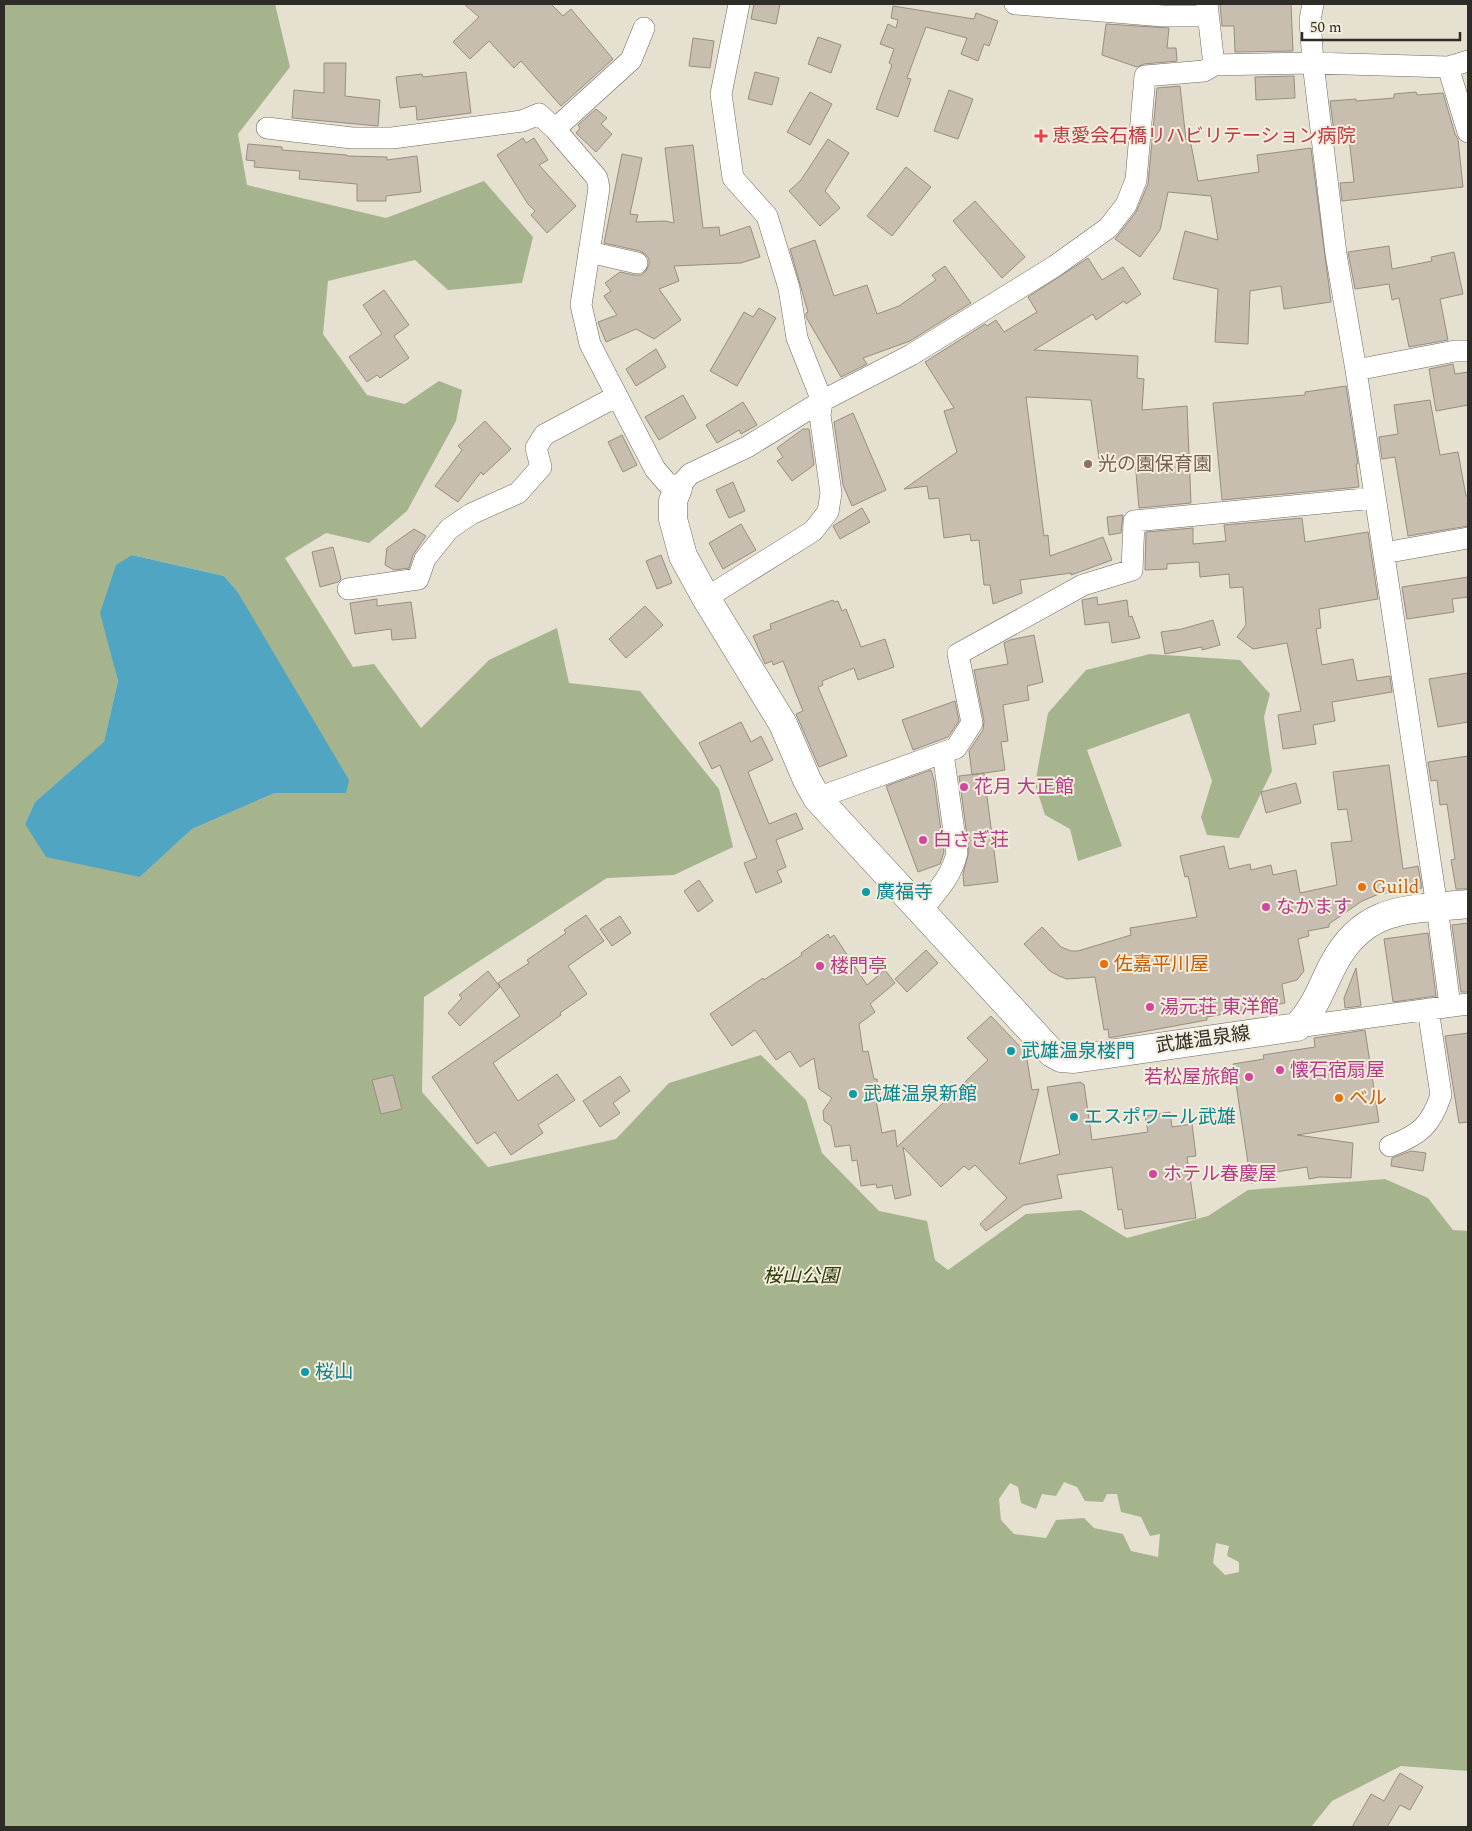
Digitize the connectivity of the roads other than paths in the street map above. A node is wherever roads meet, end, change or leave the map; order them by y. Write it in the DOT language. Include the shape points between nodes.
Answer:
graph roads {
  1 [pos="739,4"];
  2 [pos="1015,4"];
  3 [pos="1313,4"];
  4 [pos="1207,10"];
  5 [pos="644,28"];
  6 [pos="1468,61"];
  7 [pos="1313,63"];
  8 [pos="1214,66"];
  9 [pos="1448,67"];
  10 [pos="267,128"];
  11 [pos="555,129"];
  12 [pos="1468,132"];
  13 [pos="589,252"];
  14 [pos="637,263"];
  15 [pos="1468,351"];
  16 [pos="1356,370"];
  17 [pos="617,396"];
  18 [pos="822,401"];
  19 [pos="678,488"];
  20 [pos="1375,498"];
  21 [pos="1468,538"];
  22 [pos="1384,553"];
  23 [pos="348,588"];
  24 [pos="706,598"];
  25 [pos="943,753"];
  26 [pos="817,798"];
  27 [pos="1468,904"];
  28 [pos="1437,907"];
  29 [pos="921,911"];
  30 [pos="1459,1005"];
  31 [pos="1428,1009"];
  32 [pos="1297,1027"];
  33 [pos="1390,1146"];
  1 -- 18 [label="street" via="721,94 734,178 768,216 789,288 797,338"];
  2 -- 4 [label="street" via="1163,16"];
  3 -- 7 [label="street" via="1310,20"];
  4 -- 8 [label="street"];
  5 -- 11 [label="street" via="631,60"];
  6 -- 9 [label="street"];
  7 -- 8 [label="street"];
  7 -- 9 [label="street"];
  7 -- 16 [label="street" via="1336,254"];
  8 -- 18 [label="street" via="1204,71 1145,76 1136,180 1126,205 1108,228 1055,266 911,354"];
  9 -- 12 [label="street"];
  10 -- 11 [label="street" via="352,138 392,138 522,121 540,114"];
  11 -- 13 [label="street" via="597,178 599,188"];
  13 -- 14 [label="street"];
  13 -- 17 [label="street" via="581,305 590,344"];
  15 -- 16 [label="street"];
  16 -- 20 [label="street"];
  17 -- 19 [label="street" via="655,469 667,483"];
  17 -- 23 [label="street" via="544,435 536,448 541,467 518,494 471,514 449,529 425,559 418,579"];
  18 -- 19 [label="street" via="747,447 690,474"];
  18 -- 24 [label="street" via="820,415 830,493 828,512 813,531"];
  19 -- 24 [label="street, 武雄温泉線" via="673,501 673,519 683,556"];
  20 -- 22 [label="street"];
  20 -- 25 [label="street" via="1134,521 1132,570 1083,585 958,654 972,723 956,748"];
  21 -- 22 [label="street"];
  22 -- 28 [label="street"];
  24 -- 26 [label="street, 武雄温泉線" via="782,724"];
  25 -- 26 [label="street"];
  25 -- 29 [label="street" via="956,853 948,877"];
  26 -- 29 [label="street, 武雄温泉線"];
  27 -- 28 [label="street"];
  28 -- 30 [label="street"];
  28 -- 32 [label="street" via="1389,914 1356,931 1339,953 1310,1013"];
  29 -- 32 [label="street, 武雄温泉線" via="1052,1053 1061,1058 1074,1059"];
  30 -- 31 [label="street"];
  31 -- 32 [label="street"];
  31 -- 33 [label="street" via="1441,1094 1429,1121 1419,1132"];
}
